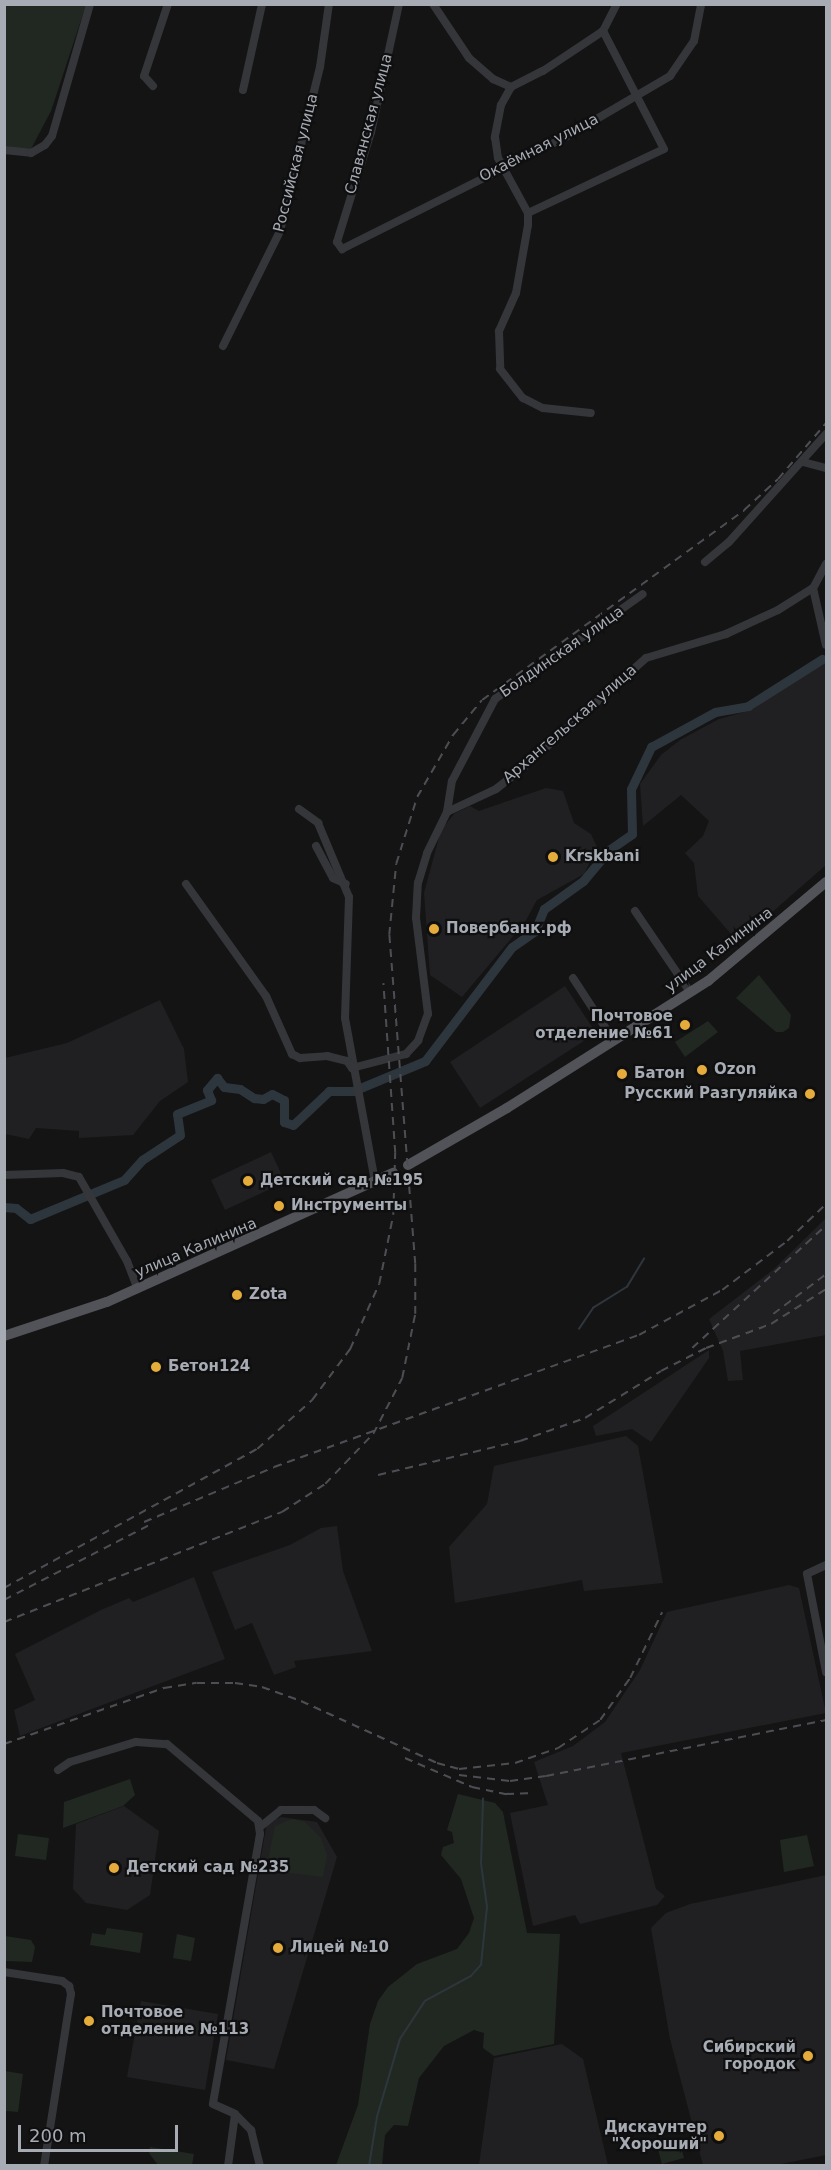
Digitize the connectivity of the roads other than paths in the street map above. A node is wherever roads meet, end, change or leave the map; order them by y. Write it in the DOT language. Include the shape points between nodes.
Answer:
graph roads {
  1 [pos="90,4"];
  2 [pos="168,4"];
  3 [pos="262,4"];
  4 [pos="330,4"];
  5 [pos="399,4"];
  6 [pos="433,4"];
  7 [pos="617,4"];
  8 [pos="701,4"];
  9 [pos="603,31"];
  10 [pos="153,86"];
  11 [pos="512,87"];
  12 [pos="243,90"];
  13 [pos="638,96"];
  14 [pos="4,150"];
  15 [pos="503,167"];
  16 [pos="528,213"];
  17 [pos="337,242"];
  18 [pos="223,346"];
  19 [pos="591,413"];
  20 [pos="826,434"];
  21 [pos="803,462"];
  22 [pos="826,468"];
  23 [pos="705,562"];
  24 [pos="826,564"];
  25 [pos="813,588"];
  26 [pos="643,594"];
  27 [pos="826,645"];
  28 [pos="299,809"];
  29 [pos="447,812"];
  30 [pos="316,846"];
  31 [pos="826,882"];
  32 [pos="186,884"];
  33 [pos="346,884"];
  34 [pos="635,910"];
  35 [pos="573,978"];
  36 [pos="690,992"];
  37 [pos="614,1041"];
  38 [pos="352,1068"];
  39 [pos="4,1175"];
  40 [pos="375,1182"];
  41 [pos="138,1289"];
  42 [pos="4,1336"];
  43 [pos="826,1565"];
  44 [pos="826,1672"];
  45 [pos="58,1770"];
  46 [pos="325,1818"];
  47 [pos="260,1827"];
  48 [pos="4,1972"];
  49 [pos="235,2114"];
  50 [pos="44,2166"];
  51 [pos="228,2166"];
  52 [pos="260,2166"];
  1 -- 14 [label="street" via="52,135 45,145 31,153"];
  2 -- 10 [label="street" via="144,76"];
  3 -- 12 [label="street"];
  4 -- 18 [label="street, Российская улица" via="320,67 280,231"];
  5 -- 17 [label="street, Славянская улица" via="370,132"];
  6 -- 11 [label="street" via="469,58"];
  7 -- 9 [label="street"];
  8 -- 13 [label="street, Окаёмная улица" via="700,24 683,62 670,76"];
  9 -- 11 [label="street"];
  9 -- 13 [label="street"];
  11 -- 15 [label="street" via="501,105 495,137"];
  13 -- 15 [label="street, Окаёмная улица"];
  13 -- 16 [label="street" via="664,149"];
  15 -- 16 [label="street"];
  15 -- 17 [label="street, Окаёмная улица" via="346,249"];
  16 -- 19 [label="street" via="516,293 499,332 500,369 523,398 543,408"];
  20 -- 21 [label="street"];
  21 -- 22 [label="street"];
  21 -- 23 [label="street"];
  24 -- 25 [label="street"];
  25 -- 27 [label="street"];
  25 -- 29 [label="street, Архангельская улица" via="778,610 726,634 646,658 496,789"];
  26 -- 29 [label="street, Болдинская улица" via="495,699 453,781"];
  28 -- 33 [label="street" via="318,823"];
  29 -- 38 [label="street" via="427,853 418,883 417,918 428,1014 417,1041 406,1054"];
  30 -- 33 [label="street" via="333,878"];
  31 -- 36 [label="main road, улица Калинина" via="744,954"];
  32 -- 38 [label="street" via="266,996 292,1054 327,1056 347,1061"];
  33 -- 38 [label="street" via="349,949 345,1018"];
  34 -- 36 [label="street"];
  35 -- 37 [label="street"];
  36 -- 37 [label="main road, улица Калинина"];
  37 -- 40 [label="main road, улица Калинина"];
  38 -- 40 [label="street"];
  39 -- 41 [label="street" via="63,1173 79,1177"];
  40 -- 41 [label="main road, улица Калинина"];
  41 -- 42 [label="main road, улица Калинина"];
  43 -- 44 [label="street" via="807,1574"];
  45 -- 47 [label="street" via="70,1762 136,1742 167,1744 252,1812"];
  46 -- 47 [label="street" via="314,1810 281,1810"];
  47 -- 49 [label="street" via="213,2104"];
  48 -- 50 [label="street" via="62,1981 71,1994"];
  49 -- 51 [label="street"];
  49 -- 52 [label="street" via="251,2130"];
}
